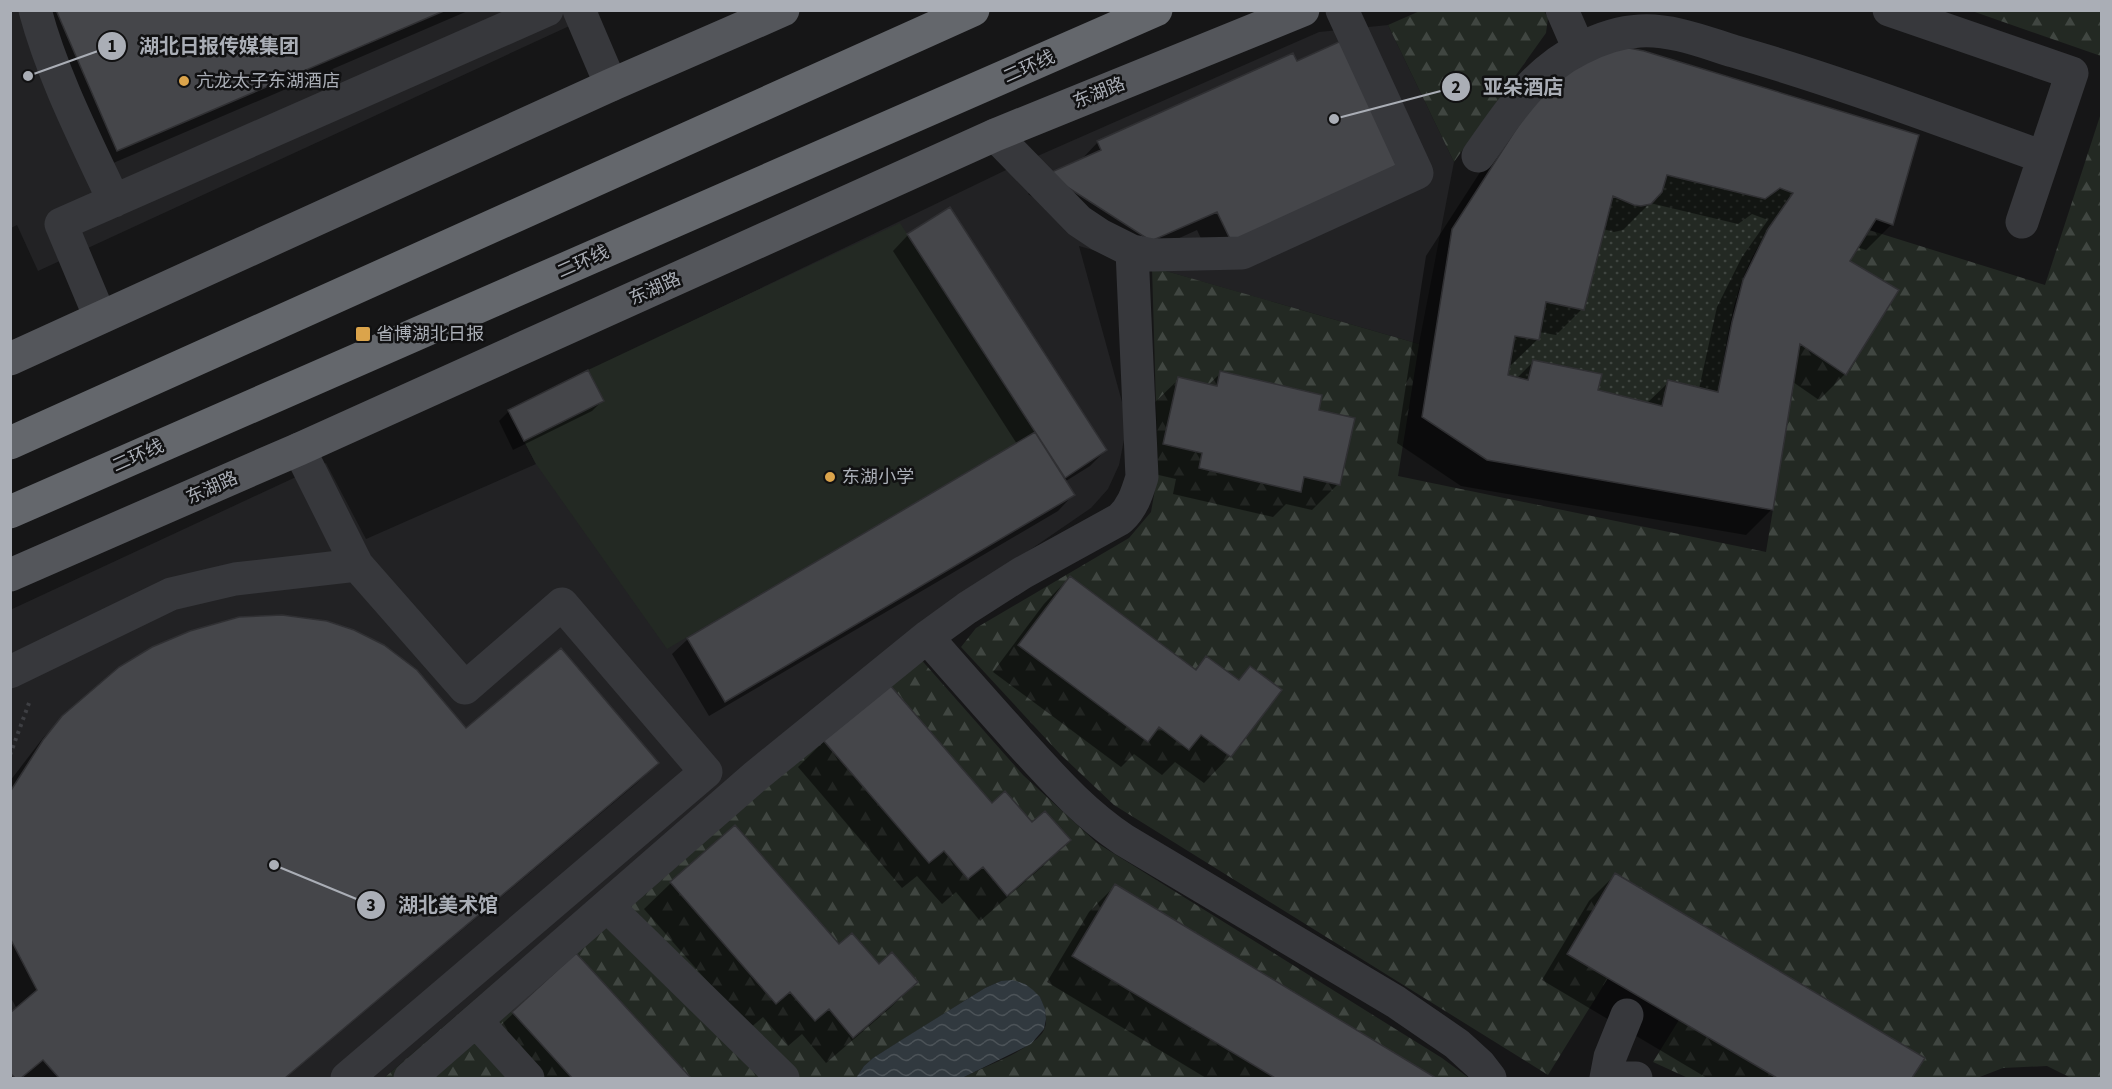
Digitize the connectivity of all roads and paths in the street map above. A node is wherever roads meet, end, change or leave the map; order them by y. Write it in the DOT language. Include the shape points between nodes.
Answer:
graph roads {
  1 [pos="35,10"];
  2 [pos="547,10"];
  3 [pos="579,10"];
  4 [pos="783,10"];
  5 [pos="973,10"];
  6 [pos="1156,10"];
  7 [pos="1303,10"];
  8 [pos="1342,10"];
  9 [pos="1562,10"];
  10 [pos="1889,10"];
  11 [pos="1579,49"];
  12 [pos="611,84"];
  13 [pos="995,135"];
  14 [pos="1478,156"];
  15 [pos="2043,157"];
  16 [pos="114,201"];
  17 [pos="2022,222"];
  18 [pos="1132,251"];
  19 [pos="100,317"];
  20 [pos="10,359"];
  21 [pos="15,438"];
  22 [pos="299,450"];
  23 [pos="10,512"];
  24 [pos="357,565"];
  25 [pos="10,575"];
  26 [pos="927,638"];
  27 [pos="10,672"];
  28 [pos="607,906"];
  29 [pos="1627,1015"];
  30 [pos="476,1021"];
  31 [pos="346,1078"];
  32 [pos="410,1078"];
  33 [pos="528,1078"];
  34 [pos="783,1078"];
  35 [pos="1490,1078"];
  36 [pos="1606,1078"];
  37 [pos="1619,1078"];
  38 [pos="1636,1078"];
  1 -- 16 [label="lane" via="73,114"];
  2 -- 16 [label="lane"];
  3 -- 12 [label="lane"];
  4 -- 12 [label="main road"];
  5 -- 21 [label="highway"];
  6 -- 23 [label="highway, 二环线"];
  7 -- 13 [label="main road, 东湖路"];
  8 -- 18 [label="lane" via="1418,173 1242,253 1152,255"];
  9 -- 11 [label="lane"];
  10 -- 15 [label="lane" via="2072,73"];
  11 -- 14 [label="lane" via="1529,86"];
  11 -- 15 [label="lane" via="1612,36 1640,31 1671,33 1783,65"];
  12 -- 19 [label="main road"];
  13 -- 18 [label="lane" via="1079,221"];
  13 -- 22 [label="main road, 东湖路"];
  15 -- 17 [label="lane"];
  16 -- 19 [label="lane" via="61,224"];
  18 -- 26 [label="lane" via="1142,477 1128,512 1022,573"];
  19 -- 20 [label="main road"];
  22 -- 24 [label="lane"];
  22 -- 25 [label="main road, 东湖路"];
  24 -- 27 [label="lane" via="235,579 171,594"];
  24 -- 31 [label="lane" via="465,687 562,604 706,772"];
  26 -- 28 [label="lane" via="757,775"];
  26 -- 35 [label="lane" via="1061,788 1098,823 1396,1002 1457,1044"];
  28 -- 30 [label="lane"];
  28 -- 34 [label="lane"];
  29 -- 36 [label="lane"];
  30 -- 32 [label="lane"];
  30 -- 33 [label="lane"];
  37 -- 38 [label="lane"];
}
